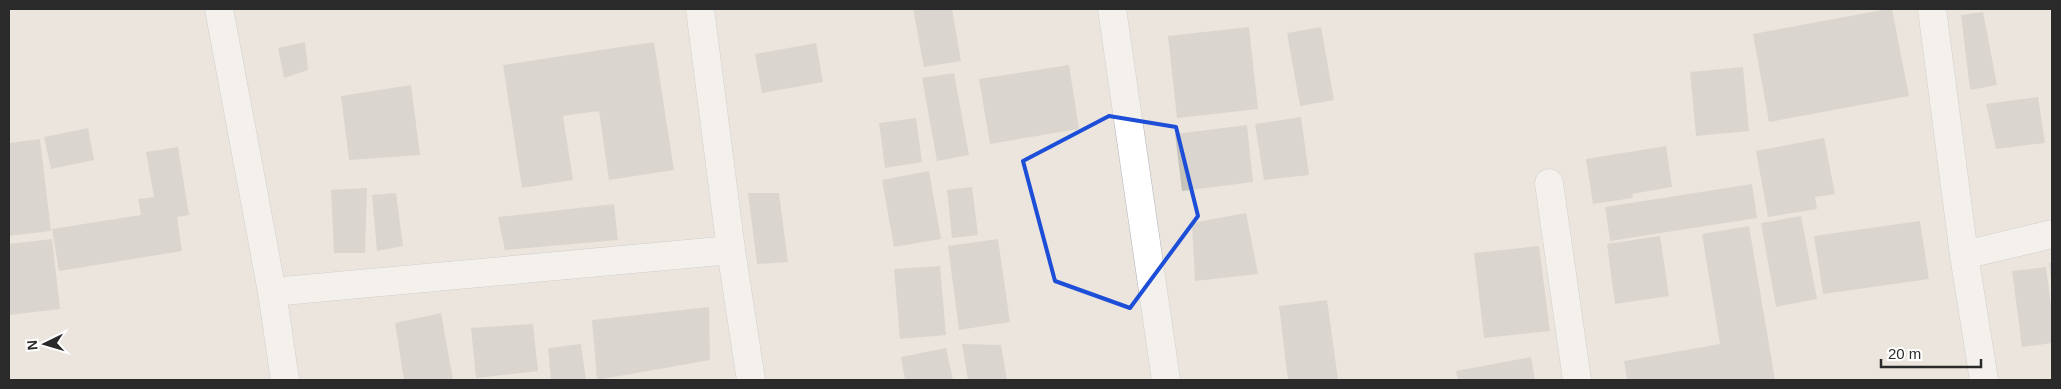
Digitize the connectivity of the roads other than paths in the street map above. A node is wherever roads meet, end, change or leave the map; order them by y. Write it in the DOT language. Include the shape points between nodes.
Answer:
graph roads {
  1 [pos="219,9"];
  2 [pos="700,9"];
  3 [pos="1112,9"];
  4 [pos="1932,9"];
  5 [pos="1549,183"];
  6 [pos="2052,234"];
  7 [pos="731,250"];
  8 [pos="1964,255"];
  9 [pos="272,292"];
  10 [pos="285,380"];
  11 [pos="751,380"];
  12 [pos="1166,380"];
  13 [pos="1577,380"];
  14 [pos="1984,380"];
  1 -- 9 [label="street"];
  2 -- 7 [label="street"];
  3 -- 12 [label="street"];
  4 -- 8 [label="street"];
  5 -- 13 [label="street"];
  6 -- 8 [label="street"];
  7 -- 9 [label="street"];
  7 -- 11 [label="street"];
  8 -- 14 [label="street"];
  9 -- 10 [label="street"];
}
